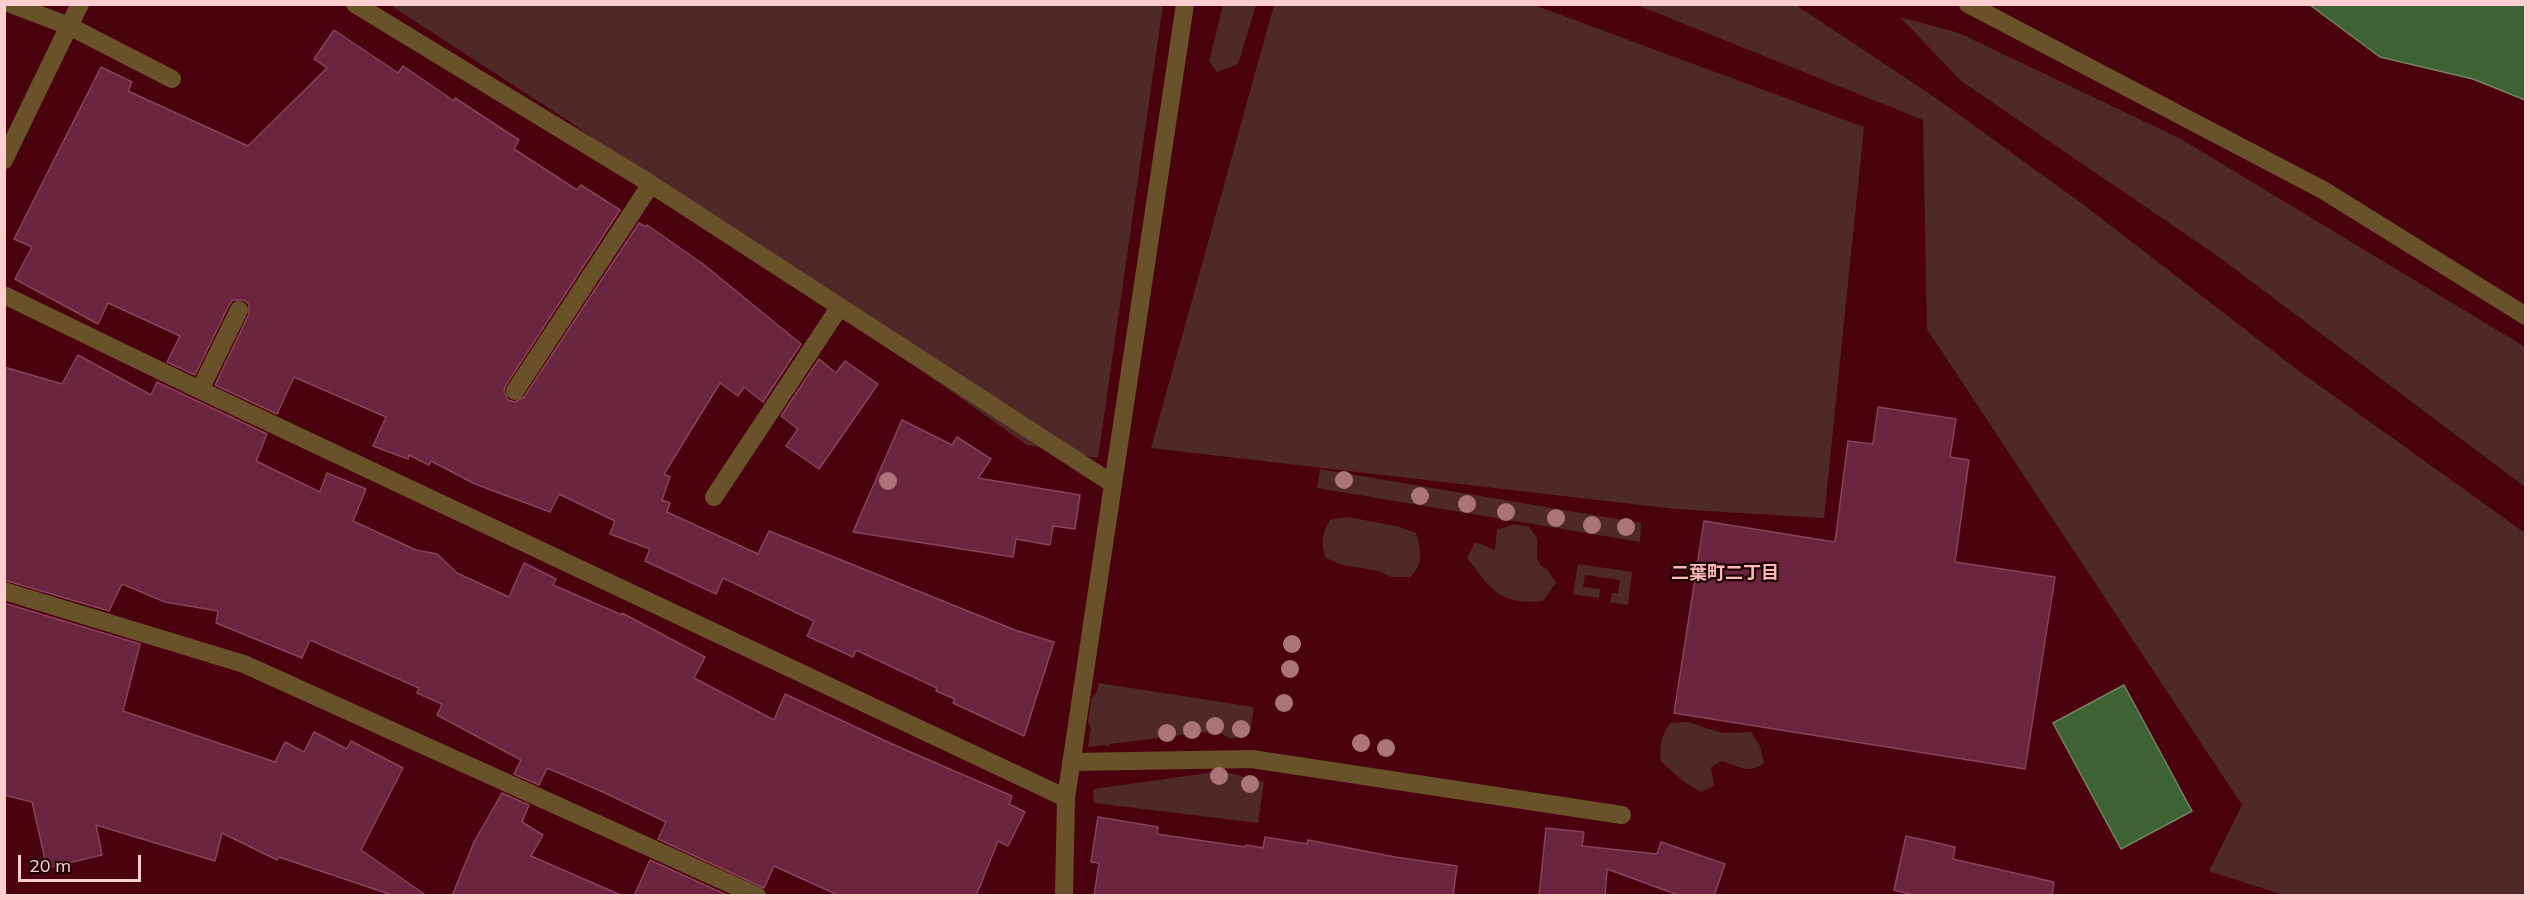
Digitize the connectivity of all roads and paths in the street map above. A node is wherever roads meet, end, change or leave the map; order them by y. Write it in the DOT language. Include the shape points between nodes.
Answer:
graph roads {
  1 [pos="11,4"];
  2 [pos="81,4"];
  3 [pos="355,4"];
  4 [pos="1185,4"];
  5 [pos="1968,4"];
  6 [pos="69,26"];
  7 [pos="172,79"];
  8 [pos="4,160"];
  9 [pos="651,184"];
  10 [pos="4,295"];
  11 [pos="839,308"];
  12 [pos="238,310"];
  13 [pos="2526,316"];
  14 [pos="200,390"];
  15 [pos="515,391"];
  16 [pos="1113,484"];
  17 [pos="714,497"];
  18 [pos="4,591"];
  19 [pos="1071,762"];
  20 [pos="1066,798"];
  21 [pos="1623,815"];
  22 [pos="757,896"];
  23 [pos="1064,896"];
  1 -- 6 [label="street"];
  2 -- 6 [label="street"];
  3 -- 9 [label="street"];
  4 -- 16 [label="street"];
  5 -- 13 [label="street" via="2323,190"];
  6 -- 7 [label="street"];
  6 -- 8 [label="street"];
  9 -- 11 [label="street"];
  9 -- 15 [label="street"];
  10 -- 14 [label="street"];
  11 -- 16 [label="street"];
  11 -- 17 [label="street"];
  12 -- 14 [label="street"];
  14 -- 20 [label="street"];
  16 -- 19 [label="street"];
  18 -- 22 [label="street" via="244,664"];
  19 -- 20 [label="street"];
  19 -- 21 [label="street" via="1252,759"];
  20 -- 23 [label="street"];
}
